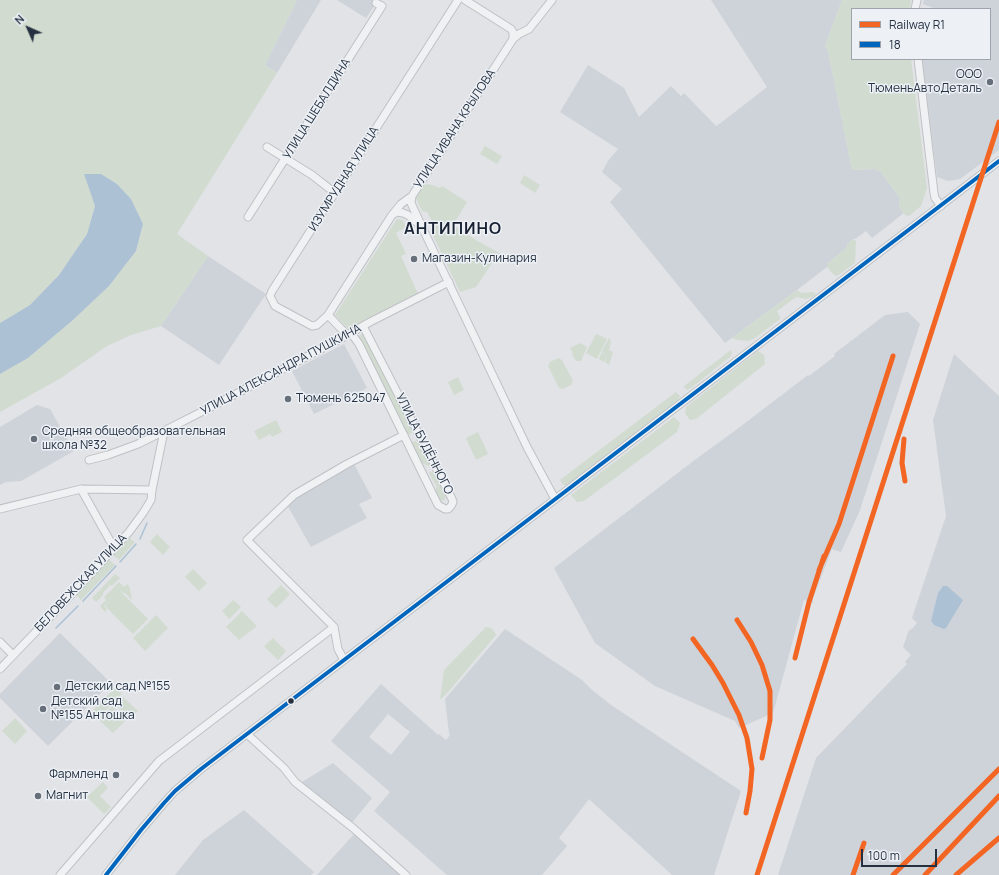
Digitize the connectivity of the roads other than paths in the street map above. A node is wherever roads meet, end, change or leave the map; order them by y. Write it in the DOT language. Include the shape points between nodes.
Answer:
graph roads {
  1 [pos="458,0"];
  2 [pos="465,0"];
  3 [pos="552,0"];
  4 [pos="376,3"];
  5 [pos="513,39"];
  6 [pos="918,60"];
  7 [pos="267,147"];
  8 [pos="285,158"];
  9 [pos="999,161"];
  10 [pos="335,193"];
  11 [pos="412,196"];
  12 [pos="940,206"];
  13 [pos="392,215"];
  14 [pos="248,217"];
  15 [pos="422,227"];
  16 [pos="449,282"];
  17 [pos="328,315"];
  18 [pos="363,326"];
  19 [pos="349,334"];
  20 [pos="164,431"];
  21 [pos="404,435"];
  22 [pos="89,460"];
  23 [pos="81,489"];
  24 [pos="152,490"];
  25 [pos="555,500"];
  26 [pos="0,509"];
  27 [pos="114,548"];
  28 [pos="334,627"];
  29 [pos="0,642"];
  30 [pos="13,655"];
  31 [pos="344,660"];
  32 [pos="0,669"];
  33 [pos="247,734"];
  34 [pos="60,875"];
  35 [pos="106,875"];
  36 [pos="406,875"];
  1 -- 10 [label="street, ИЗУМРУДНАЯ УЛИЦА"];
  2 -- 5 [label="street" via="511,28"];
  3 -- 5 [label="street" via="529,29"];
  4 -- 8 [label="street, УЛИЦА ШЕБАЛДИНА" via="382,6"];
  5 -- 11 [label="street, УЛИЦА ИВАНА КРЫЛОВА"];
  6 -- 12 [label="street" via="934,193"];
  7 -- 8 [label="street"];
  8 -- 10 [label="street"];
  8 -- 14 [label="street, УЛИЦА ШЕБАЛДИНА"];
  9 -- 12 [label="street"];
  10 -- 17 [label="street, ИЗУМРУДНАЯ УЛИЦА" via="270,296 275,306 312,326 317,325"];
  11 -- 13 [label="street, УЛИЦА ИВАНА КРЫЛОВА"];
  11 -- 15 [label="street" via="411,203"];
  12 -- 25 [label="street"];
  13 -- 15 [label="street" via="398,212 408,215"];
  13 -- 17 [label="street, УЛИЦА ИВАНА КРЫЛОВА"];
  15 -- 16 [label="street"];
  16 -- 18 [label="street, УЛИЦА АЛЕКСАНДРА ПУШКИНА"];
  16 -- 25 [label="street" via="527,448"];
  17 -- 19 [label="street, УЛИЦА БУДЁННОГО"];
  18 -- 19 [label="street, УЛИЦА АЛЕКСАНДРА ПУШКИНА"];
  18 -- 21 [label="street, УЛИЦА БУДЁННОГО" via="452,498 448,509 445,510 438,505"];
  19 -- 20 [label="street, УЛИЦА АЛЕКСАНДРА ПУШКИНА"];
  19 -- 21 [label="street, УЛИЦА БУДЁННОГО"];
  20 -- 22 [label="street, УЛИЦА АЛЕКСАНДРА ПУШКИНА" via="120,451"];
  20 -- 24 [label="street, БЕЛОВЕЖСКАЯ УЛИЦА"];
  21 -- 28 [label="street" via="297,493 247,540"];
  23 -- 24 [label="street"];
  23 -- 26 [label="street"];
  23 -- 27 [label="street"];
  24 -- 27 [label="street, БЕЛОВЕЖСКАЯ УЛИЦА" via="151,500 143,513"];
  25 -- 31 [label="street"];
  27 -- 30 [label="street, БЕЛОВЕЖСКАЯ УЛИЦА"];
  28 -- 31 [label="street" via="338,649"];
  28 -- 34 [label="street" via="159,761"];
  29 -- 30 [label="street"];
  30 -- 32 [label="street, БЕЛОВЕЖСКАЯ УЛИЦА"];
  31 -- 33 [label="street"];
  33 -- 35 [label="street" via="175,791"];
  33 -- 36 [label="street" via="284,768 295,782"];
}
